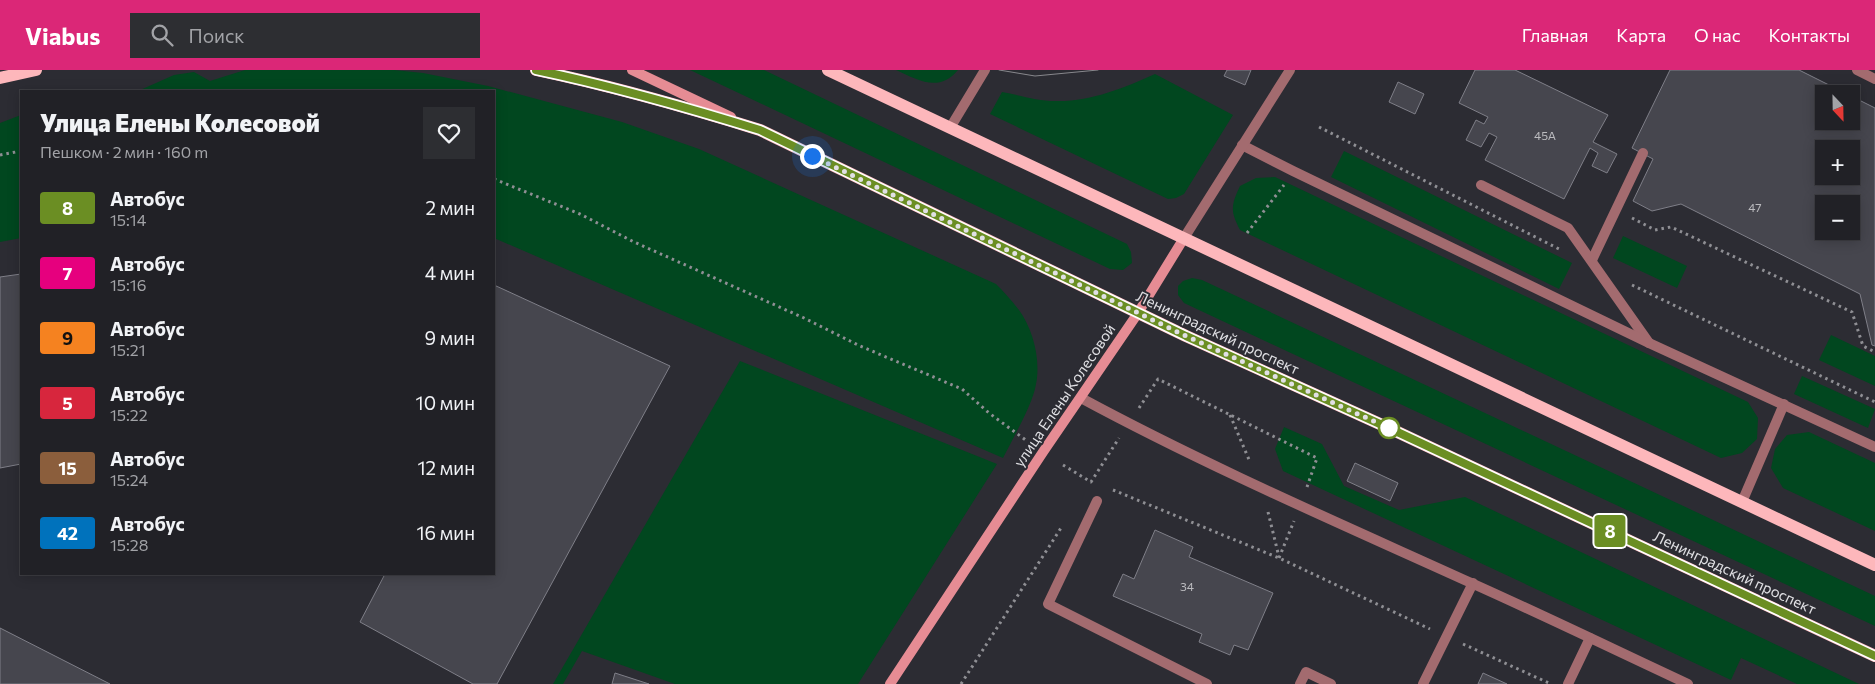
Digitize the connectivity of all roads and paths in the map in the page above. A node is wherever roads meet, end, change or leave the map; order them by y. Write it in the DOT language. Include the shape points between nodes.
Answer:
graph roads {
  1 [pos="36,70"];
  2 [pos="536,70"];
  3 [pos="632,70"];
  4 [pos="828,70"];
  5 [pos="985,70"];
  6 [pos="1290,70"];
  7 [pos="1857,70"];
  8 [pos="0,78"];
  9 [pos="1875,79"];
  10 [pos="950,128"];
  11 [pos="760,130"];
  12 [pos="1242,145"];
  13 [pos="20,151"];
  14 [pos="1643,153"];
  15 [pos="0,155"];
  16 [pos="495,179"];
  17 [pos="1286,183"];
  18 [pos="1481,185"];
  19 [pos="1639,222"];
  20 [pos="1247,233"];
  21 [pos="1184,238"];
  22 [pos="1592,260"];
  23 [pos="1138,313"];
  24 [pos="1649,343"];
  25 [pos="1875,352"];
  26 [pos="1081,398"];
  27 [pos="1784,404"];
  28 [pos="1027,441"];
  29 [pos="1875,447"];
  30 [pos="1063,466"];
  31 [pos="1091,482"];
  32 [pos="1100,485"];
  33 [pos="1109,489"];
  34 [pos="1086,490"];
  35 [pos="1097,501"];
  36 [pos="1742,502"];
  37 [pos="1065,522"];
  38 [pos="1875,565"];
  39 [pos="1473,583"];
  40 [pos="1446,637"];
  41 [pos="1590,638"];
  42 [pos="1875,656"];
  43 [pos="890,684"];
  44 [pos="960,684"];
  45 [pos="1207,684"];
  46 [pos="1300,684"];
  47 [pos="1331,684"];
  48 [pos="1424,684"];
  49 [pos="1552,684"];
  50 [pos="1568,684"];
  51 [pos="1688,684"];
  1 -- 8 [label="main road"];
  2 -- 11 [label="main road, Ленинградский проспект" via="602,84"];
  3 -- 11 [label="street"];
  4 -- 10 [label="main road"];
  5 -- 10 [label="street"];
  6 -- 12 [label="street, улица Елены Колесовой"];
  7 -- 9 [label="street"];
  10 -- 21 [label="main road"];
  11 -- 23 [label="main road, Ленинградский проспект"];
  12 -- 21 [label="street, улица Елены Колесовой"];
  12 -- 24 [label="street"];
  13 -- 15 [label="path"];
  14 -- 22 [label="street"];
  16 -- 28 [label="path" via="580,214 860,346 962,389"];
  17 -- 20 [label="path"];
  18 -- 22 [label="street" via="1568,228"];
  19 -- 25 [label="path" via="1655,230 1671,227 1852,312 1863,346"];
  21 -- 23 [label="street, улица Елены Колесовой"];
  21 -- 36 [label="main road"];
  22 -- 24 [label="street"];
  23 -- 26 [label="street, улица Елены Колесовой"];
  23 -- 42 [label="main road, Ленинградский проспект"];
  24 -- 27 [label="street"];
  26 -- 39 [label="street" via="1262,488"];
  26 -- 43 [label="street, улица Елены Колесовой"];
  27 -- 29 [label="street"];
  27 -- 36 [label="street"];
  30 -- 31 [label="path"];
  31 -- 32 [label="path"];
  31 -- 34 [label="path"];
  33 -- 40 [label="path" via="1279,558"];
  35 -- 45 [label="street" via="1048,604"];
  36 -- 38 [label="main road"];
  37 -- 44 [label="path"];
  39 -- 40 [label="street"];
  39 -- 41 [label="street"];
  40 -- 48 [label="street"];
  40 -- 49 [label="path"];
  41 -- 50 [label="street"];
  41 -- 51 [label="street"];
  46 -- 47 [label="street" via="1306,672"];
}
